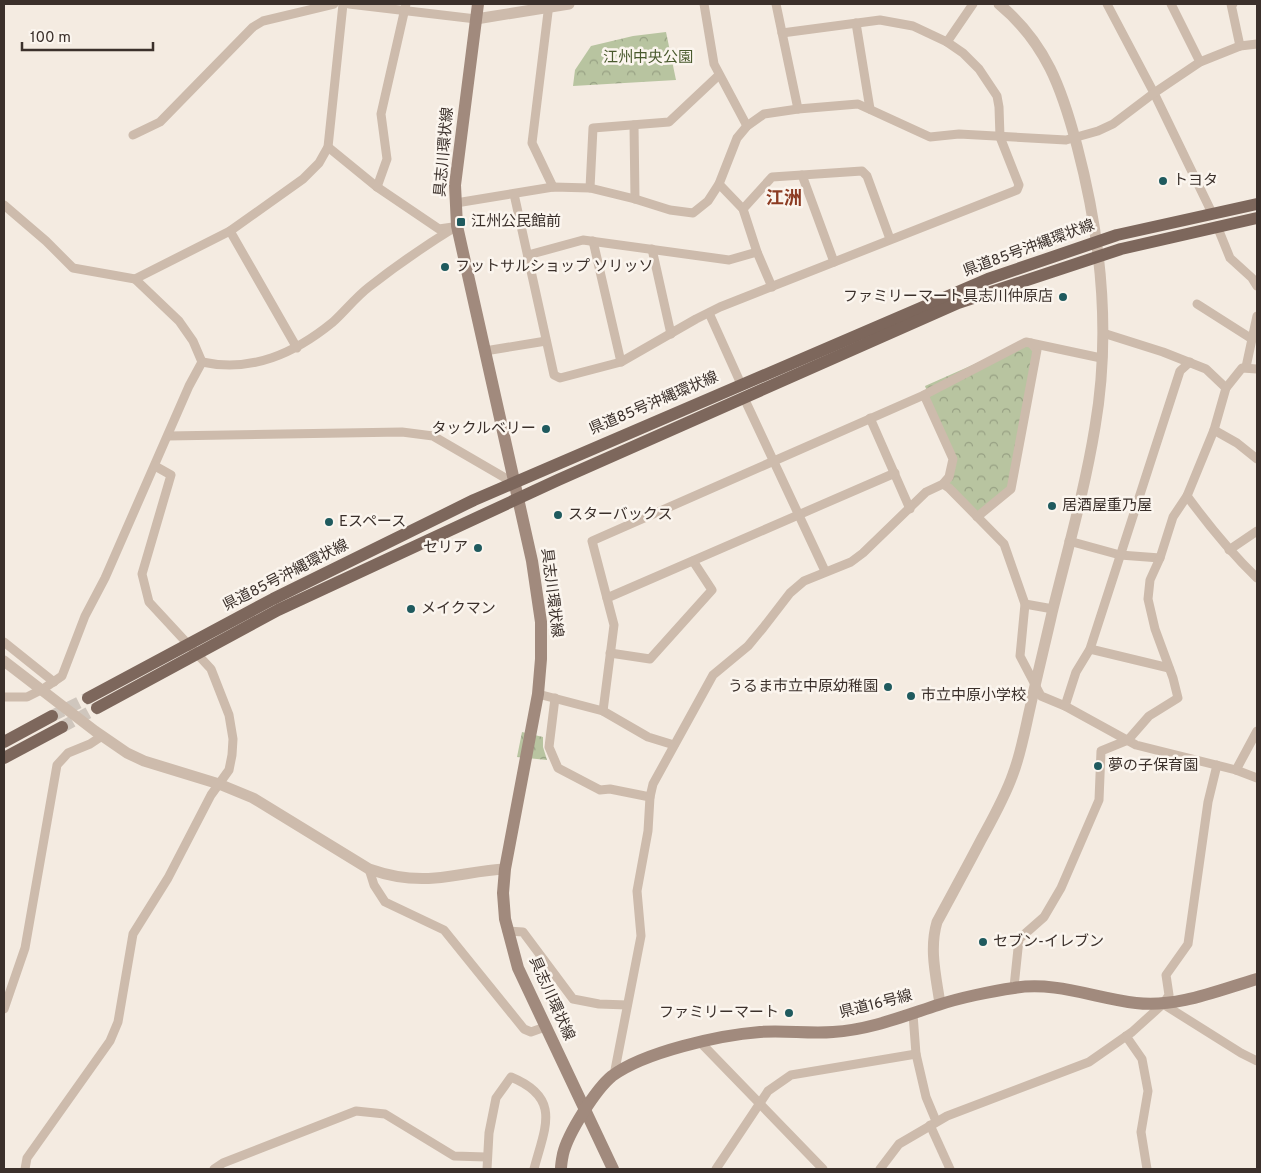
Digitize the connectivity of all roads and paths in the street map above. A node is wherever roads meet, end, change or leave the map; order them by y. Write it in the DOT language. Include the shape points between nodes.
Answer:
graph roads {
  1 [pos="334,4"];
  2 [pos="344,4"];
  3 [pos="349,4"];
  4 [pos="478,4"];
  5 [pos="569,4"];
  6 [pos="704,4"];
  7 [pos="776,4"];
  8 [pos="973,4"];
  9 [pos="999,4"];
  10 [pos="1107,4"];
  11 [pos="1171,4"];
  12 [pos="1233,4"];
  13 [pos="548,5"];
  14 [pos="406,7"];
  15 [pos="476,19"];
  16 [pos="856,23"];
  17 [pos="782,33"];
  18 [pos="948,42"];
  19 [pos="1257,44"];
  20 [pos="1240,46"];
  21 [pos="1200,62"];
  22 [pos="719,75"];
  23 [pos="1154,93"];
  24 [pos="798,109"];
  25 [pos="870,109"];
  26 [pos="634,125"];
  27 [pos="747,126"];
  28 [pos="133,134"];
  29 [pos="1000,137"];
  30 [pos="1074,138"];
  31 [pos="328,147"];
  32 [pos="802,175"];
  33 [pos="719,184"];
  34 [pos="377,187"];
  35 [pos="552,187"];
  36 [pos="590,188"];
  37 [pos="514,194"];
  38 [pos="636,199"];
  39 [pos="456,203"];
  40 [pos="1257,204"];
  41 [pos="4,205"];
  42 [pos="743,209"];
  43 [pos="1212,213"];
  44 [pos="1257,218"];
  45 [pos="457,226"];
  46 [pos="1217,226"];
  47 [pos="230,231"];
  48 [pos="890,239"];
  49 [pos="593,240"];
  50 [pos="1096,242"];
  51 [pos="652,249"];
  52 [pos="757,252"];
  53 [pos="528,255"];
  54 [pos="1098,257"];
  55 [pos="834,262"];
  56 [pos="1254,276"];
  57 [pos="135,279"];
  58 [pos="1257,286"];
  59 [pos="772,287"];
  60 [pos="1197,304"];
  61 [pos="709,313"];
  62 [pos="1257,316"];
  63 [pos="1103,333"];
  64 [pos="671,334"];
  65 [pos="1252,339"];
  66 [pos="546,341"];
  67 [pos="1031,343"];
  68 [pos="297,348"];
  69 [pos="485,351"];
  70 [pos="1101,358"];
  71 [pos="202,362"];
  72 [pos="621,362"];
  73 [pos="1190,362"];
  74 [pos="1246,368"];
  75 [pos="1257,369"];
  76 [pos="741,384"];
  77 [pos="1226,388"];
  78 [pos="924,395"];
  79 [pos="744,398"];
  80 [pos="870,418"];
  81 [pos="1214,430"];
  82 [pos="168,436"];
  83 [pos="1257,459"];
  84 [pos="774,461"];
  85 [pos="155,466"];
  86 [pos="895,473"];
  87 [pos="514,483"];
  88 [pos="943,484"];
  89 [pos="1187,496"];
  90 [pos="517,499"];
  91 [pos="910,509"];
  92 [pos="799,514"];
  93 [pos="977,517"];
  94 [pos="1257,531"];
  95 [pos="1069,541"];
  96 [pos="1229,550"];
  97 [pos="1120,555"];
  98 [pos="1160,558"];
  99 [pos="693,561"];
  100 [pos="825,571"];
  101 [pos="1257,578"];
  102 [pos="607,598"];
  103 [pos="1025,604"];
  104 [pos="1053,609"];
  105 [pos="4,642"];
  106 [pos="1090,648"];
  107 [pos="610,653"];
  108 [pos="4,661"];
  109 [pos="1169,668"];
  110 [pos="54,682"];
  111 [pos="1036,683"];
  112 [pos="43,689"];
  113 [pos="538,694"];
  114 [pos="4,697"];
  115 [pos="88,698"];
  116 [pos="555,698"];
  117 [pos="1065,706"];
  118 [pos="97,708"];
  119 [pos="603,711"];
  120 [pos="52,716"];
  121 [pos="62,727"];
  122 [pos="1257,732"];
  123 [pos="102,736"];
  124 [pos="1128,740"];
  125 [pos="4,742"];
  126 [pos="674,745"];
  127 [pos="4,758"];
  128 [pos="1217,766"];
  129 [pos="1236,770"];
  130 [pos="1257,778"];
  131 [pos="218,784"];
  132 [pos="650,797"];
  133 [pos="369,869"];
  134 [pos="505,869"];
  135 [pos="507,931"];
  136 [pos="1257,979"];
  137 [pos="1014,987"];
  138 [pos="940,1004"];
  139 [pos="1163,1004"];
  140 [pos="627,1005"];
  141 [pos="4,1009"];
  142 [pos="913,1014"];
  143 [pos="545,1026"];
  144 [pos="1126,1036"];
  145 [pos="700,1042"];
  146 [pos="916,1054"];
  147 [pos="1256,1059"];
  148 [pos="614,1075"];
  149 [pos="759,1105"];
  150 [pos="585,1110"];
  151 [pos="933,1123"];
  152 [pos="486,1157"];
  153 [pos="25,1169"];
  154 [pos="214,1169"];
  155 [pos="487,1169"];
  156 [pos="534,1169"];
  157 [pos="561,1169"];
  158 [pos="613,1169"];
  159 [pos="716,1169"];
  160 [pos="823,1169"];
  161 [pos="880,1169"];
  162 [pos="950,1169"];
  163 [pos="1147,1169"];
  1 -- 28 [label="street" via="263,21 160,122"];
  2 -- 31 [label="street"];
  3 -- 14 [label="street"];
  4 -- 15 [label="main road, 具志川環状線"];
  5 -- 13 [label="street"];
  6 -- 22 [label="street" via="714,64"];
  7 -- 17 [label="street"];
  8 -- 18 [label="street"];
  9 -- 30 [label="street" via="1023,27 1045,58 1062,94"];
  10 -- 23 [label="street"];
  11 -- 21 [label="street"];
  12 -- 20 [label="street"];
  13 -- 15 [label="street"];
  13 -- 35 [label="street" via="532,143"];
  14 -- 15 [label="street"];
  14 -- 34 [label="street" via="381,114 387,159"];
  15 -- 39 [label="main road, 具志川環状線" via="455,185"];
  16 -- 17 [label="street"];
  16 -- 18 [label="street" via="897,22"];
  16 -- 25 [label="street"];
  17 -- 24 [label="street"];
  18 -- 29 [label="street" via="979,69 994,90 999,107"];
  19 -- 20 [label="street"];
  20 -- 21 [label="street"];
  21 -- 23 [label="street"];
  22 -- 26 [label="street" via="669,122"];
  22 -- 27 [label="street"];
  23 -- 30 [label="street" via="1113,124"];
  23 -- 43 [label="street"];
  24 -- 25 [label="street" via="858,104"];
  24 -- 27 [label="street" via="764,114"];
  25 -- 29 [label="street" via="930,137 959,134"];
  26 -- 36 [label="street" via="593,128"];
  26 -- 38 [label="street"];
  27 -- 33 [label="street" via="738,138"];
  29 -- 30 [label="street"];
  29 -- 48 [label="street" via="1019,185 1017,190"];
  30 -- 50 [label="street" via="1088,188"];
  31 -- 34 [label="street"];
  31 -- 47 [label="street" via="319,163 303,179"];
  32 -- 42 [label="street" via="772,177"];
  32 -- 48 [label="street" via="862,171 868,176"];
  32 -- 55 [label="street"];
  33 -- 38 [label="street" via="708,202 694,213 670,210"];
  33 -- 42 [label="street"];
  34 -- 45 [label="street" via="440,229"];
  35 -- 36 [label="street"];
  35 -- 37 [label="street"];
  36 -- 38 [label="street"];
  37 -- 39 [label="street"];
  37 -- 53 [label="street"];
  39 -- 45 [label="main road, 具志川環状線"];
  40 -- 43 [label="main road, 県道85号沖縄環状線"];
  41 -- 57 [label="street" via="73,268"];
  42 -- 52 [label="street"];
  43 -- 50 [label="main road, 県道85号沖縄環状線"];
  44 -- 46 [label="main road, 県道85号沖縄環状線"];
  45 -- 68 [label="street" via="419,249"];
  45 -- 69 [label="main road, 具志川環状線"];
  46 -- 54 [label="main road, 県道85号沖縄環状線"];
  46 -- 56 [label="street" via="1230,258"];
  47 -- 57 [label="street"];
  47 -- 68 [label="street"];
  48 -- 55 [label="street"];
  49 -- 51 [label="street"];
  49 -- 53 [label="street"];
  49 -- 72 [label="street"];
  50 -- 54 [label="street"];
  50 -- 76 [label="main road, 県道85号沖縄環状線" via="988,279"];
  51 -- 52 [label="street" via="729,260"];
  51 -- 64 [label="street"];
  52 -- 59 [label="street"];
  53 -- 66 [label="street"];
  54 -- 63 [label="street"];
  54 -- 79 [label="main road, 県道85号沖縄環状線" via="958,304"];
  55 -- 59 [label="street"];
  56 -- 58 [label="street"];
  57 -- 71 [label="street" via="179,320"];
  59 -- 61 [label="street"];
  60 -- 65 [label="street"];
  61 -- 64 [label="street"];
  61 -- 76 [label="street"];
  62 -- 65 [label="street"];
  63 -- 70 [label="street"];
  63 -- 73 [label="street"];
  64 -- 72 [label="street"];
  65 -- 74 [label="street"];
  66 -- 69 [label="street"];
  66 -- 72 [label="street" via="554,375 560,378"];
  67 -- 70 [label="street"];
  67 -- 78 [label="street" via="1026,342"];
  67 -- 93 [label="street" via="1037,350 1011,489"];
  68 -- 71 [label="street" via="267,360 243,364"];
  69 -- 87 [label="main road, 具志川環状線"];
  70 -- 95 [label="street" via="1096,425"];
  71 -- 82 [label="street"];
  73 -- 77 [label="street" via="1206,369"];
  73 -- 97 [label="street" via="1180,370"];
  74 -- 75 [label="street"];
  74 -- 77 [label="street" via="1242,368"];
  76 -- 87 [label="main road, 県道85号沖縄環状線"];
  77 -- 81 [label="street"];
  78 -- 80 [label="street"];
  78 -- 88 [label="street" via="952,459 949,477"];
  79 -- 84 [label="street"];
  79 -- 90 [label="main road, 県道85号沖縄環状線"];
  80 -- 84 [label="street"];
  80 -- 86 [label="street"];
  81 -- 83 [label="street"];
  81 -- 89 [label="street"];
  82 -- 85 [label="street"];
  82 -- 87 [label="street" via="402,432 433,436"];
  84 -- 92 [label="street"];
  84 -- 102 [label="street" via="592,541"];
  85 -- 110 [label="street" via="85,616 62,676"];
  85 -- 131 [label="street" via="171,476 142,574 149,602 211,670 229,715 233,739 229,770"];
  86 -- 91 [label="street"];
  86 -- 92 [label="street"];
  87 -- 90 [label="main road, 具志川環状線"];
  87 -- 115 [label="main road, 県道85号沖縄環状線" via="273,599"];
  88 -- 91 [label="street" via="926,492"];
  88 -- 93 [label="street"];
  89 -- 96 [label="street"];
  89 -- 98 [label="street" via="1173,516"];
  90 -- 113 [label="main road, 具志川環状線" via="532,561 541,622 542,659"];
  90 -- 118 [label="main road, 県道85号沖縄環状線" via="278,610"];
  91 -- 100 [label="street" via="851,562"];
  92 -- 99 [label="street"];
  92 -- 100 [label="street"];
  93 -- 103 [label="street" via="1004,544"];
  94 -- 96 [label="street"];
  95 -- 97 [label="street"];
  95 -- 104 [label="street"];
  96 -- 101 [label="street"];
  97 -- 98 [label="street"];
  97 -- 106 [label="street"];
  98 -- 109 [label="street" via="1150,580 1148,600"];
  99 -- 102 [label="street"];
  99 -- 107 [label="street" via="712,590 700,604 650,659"];
  100 -- 126 [label="street" via="804,581 790,593 748,646 713,675"];
  102 -- 107 [label="street" via="614,624"];
  103 -- 104 [label="street"];
  103 -- 111 [label="street" via="1020,656"];
  104 -- 111 [label="street"];
  105 -- 110 [label="street"];
  106 -- 109 [label="street"];
  106 -- 117 [label="street" via="1076,672"];
  107 -- 119 [label="street"];
  108 -- 112 [label="street"];
  109 -- 124 [label="street" via="1178,698 1149,716"];
  110 -- 112 [label="street"];
  111 -- 117 [label="street" via="1042,696"];
  111 -- 138 [label="street" via="1008,788 937,922 933,954"];
  112 -- 114 [label="street" via="27,697"];
  112 -- 123 [label="street"];
  113 -- 116 [label="street"];
  113 -- 134 [label="main road, 具志川環状線"];
  116 -- 119 [label="street"];
  116 -- 132 [label="street" via="549,747 558,768 600,790"];
  117 -- 124 [label="street"];
  119 -- 126 [label="street" via="648,737"];
  120 -- 125 [label="main road"];
  121 -- 127 [label="main road"];
  122 -- 129 [label="street"];
  123 -- 131 [label="street" via="144,761"];
  123 -- 141 [label="street" via="68,753 57,765 25,948"];
  124 -- 128 [label="street" via="1136,745"];
  124 -- 137 [label="street" via="1101,751 1099,800 1061,888 1044,918 1019,939"];
  126 -- 132 [label="street" via="653,784"];
  128 -- 129 [label="street"];
  128 -- 139 [label="street" via="1208,802 1188,944 1166,975 1170,995"];
  129 -- 130 [label="street"];
  131 -- 133 [label="street" via="253,798"];
  131 -- 153 [label="street" via="168,878 133,934 118,1022 110,1041 27,1158"];
  132 -- 140 [label="street" via="648,831 637,891 641,936"];
  133 -- 134 [label="street" via="383,874 433,878"];
  133 -- 143 [label="street" via="385,902 444,930 524,1029 531,1032"];
  134 -- 135 [label="main road, 具志川環状線" via="503,894"];
  135 -- 140 [label="street" via="523,932 573,999"];
  135 -- 143 [label="main road, 具志川環状線" via="518,968"];
  136 -- 139 [label="main road, 県道16号線"];
  137 -- 138 [label="main road, 県道16号線"];
  137 -- 139 [label="main road, 県道16号線" via="1057,987 1137,1003"];
  138 -- 142 [label="main road, 県道16号線"];
  139 -- 144 [label="street"];
  139 -- 147 [label="street"];
  140 -- 148 [label="street"];
  142 -- 145 [label="main road, 県道16号線" via="834,1032 757,1032"];
  142 -- 146 [label="street"];
  143 -- 150 [label="main road, 具志川環状線"];
  144 -- 151 [label="street" via="1089,1062"];
  144 -- 163 [label="street" via="1142,1059 1148,1091 1141,1132"];
  145 -- 148 [label="main road, 県道16号線" via="648,1058"];
  145 -- 149 [label="street"];
  146 -- 149 [label="street" via="791,1075 768,1091"];
  146 -- 151 [label="street"];
  148 -- 150 [label="main road, 県道16号線"];
  149 -- 159 [label="street"];
  149 -- 160 [label="street"];
  150 -- 157 [label="main road, 県道16号線" via="566,1146"];
  150 -- 158 [label="main road, 具志川環状線"];
  151 -- 161 [label="street" via="899,1144"];
  151 -- 162 [label="street"];
  152 -- 154 [label="street" via="454,1156 386,1114 356,1111"];
  152 -- 155 [label="street"];
  152 -- 156 [label="street" via="496,1098 510,1077 528,1084 545,1104 547,1122"];
}
